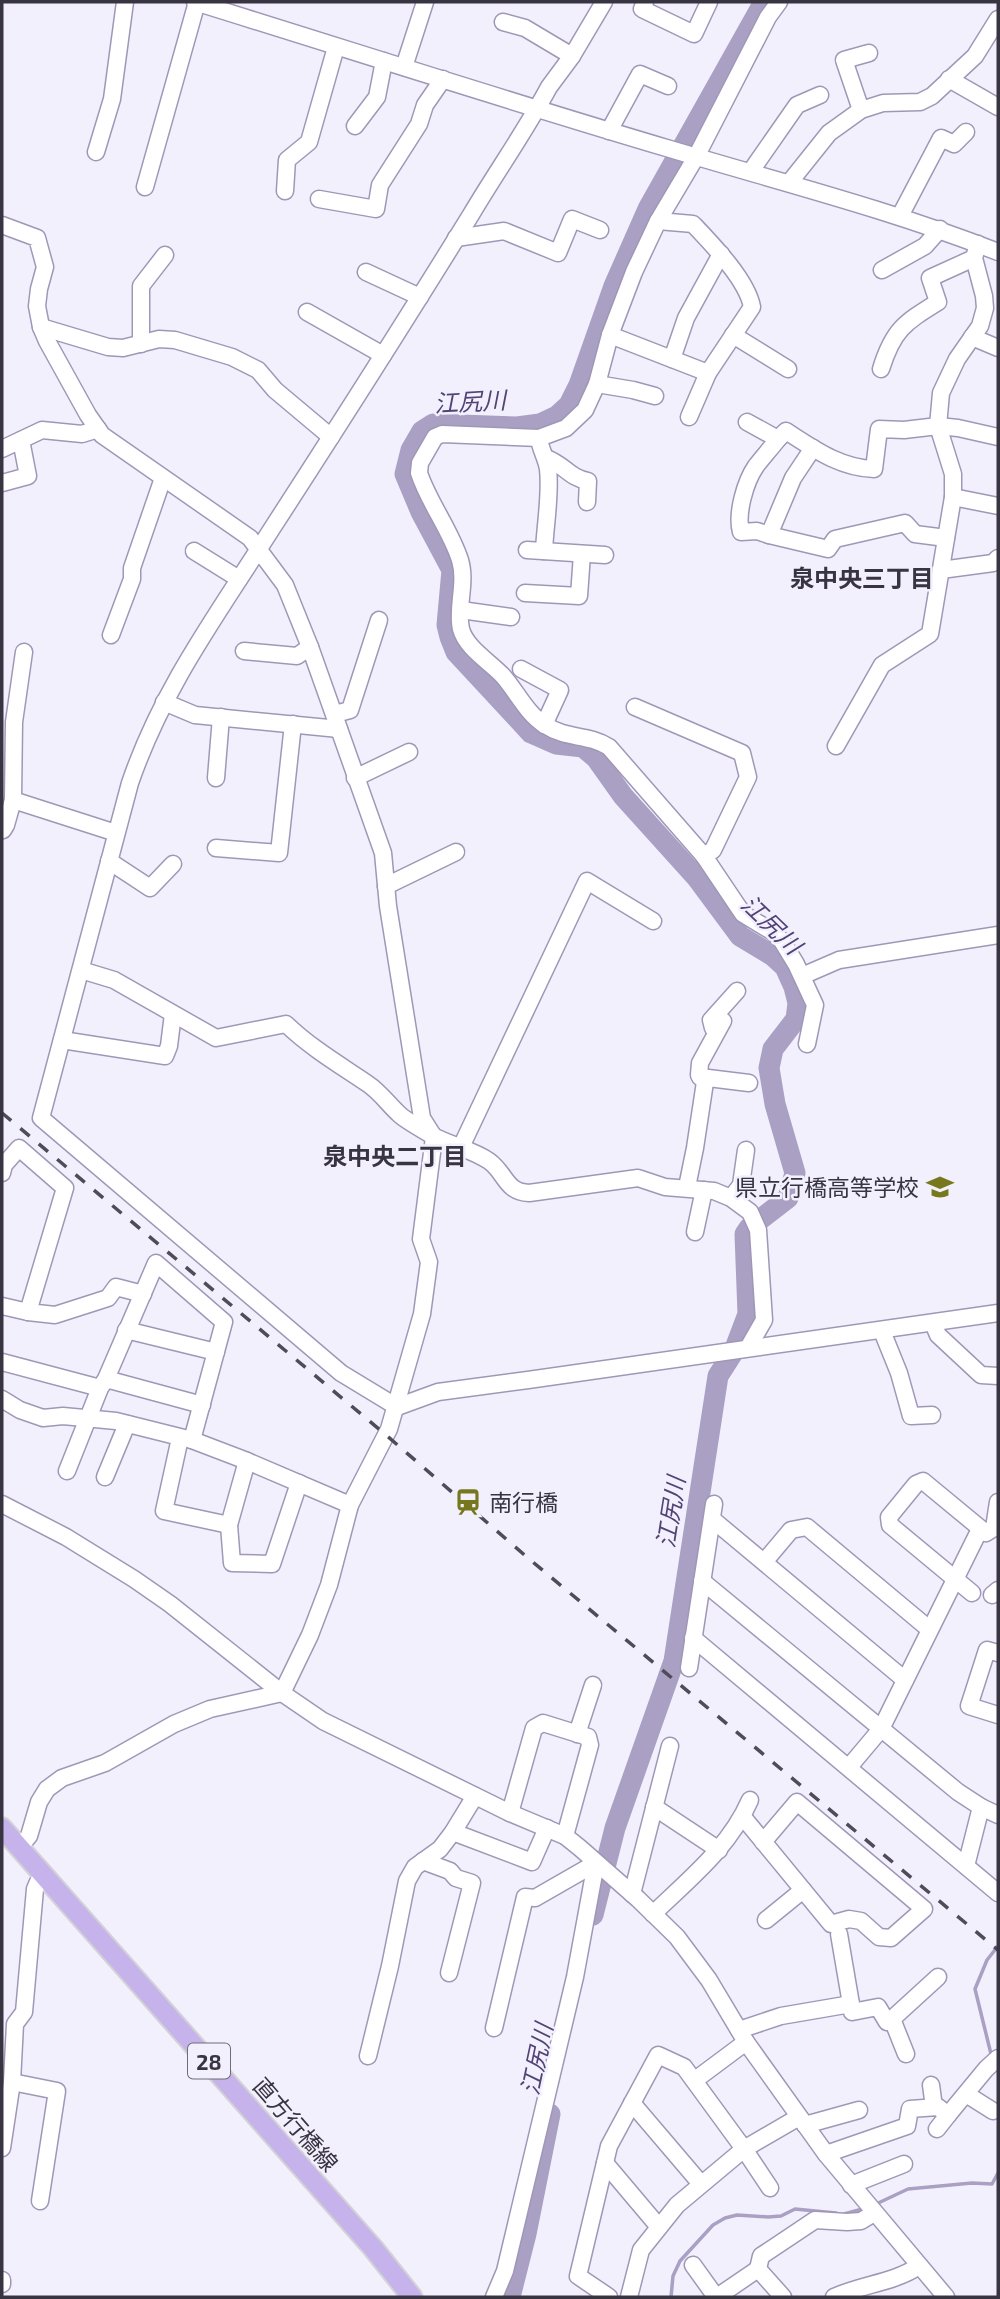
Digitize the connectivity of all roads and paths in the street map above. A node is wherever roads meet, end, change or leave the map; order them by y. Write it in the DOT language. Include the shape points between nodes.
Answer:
graph roads {
  1 [pos="125,2"];
  2 [pos="196,2"];
  3 [pos="425,2"];
  4 [pos="604,2"];
  5 [pos="645,2"];
  6 [pos="709,2"];
  7 [pos="779,2"];
  8 [pos="998,19"];
  9 [pos="503,22"];
  10 [pos="336,47"];
  11 [pos="869,53"];
  12 [pos="572,55"];
  13 [pos="384,61"];
  14 [pos="404,67"];
  15 [pos="443,79"];
  16 [pos="949,79"];
  17 [pos="668,86"];
  18 [pos="820,95"];
  19 [pos="998,107"];
  20 [pos="537,109"];
  21 [pos="861,110"];
  22 [pos="355,126"];
  23 [pos="610,131"];
  24 [pos="966,132"];
  25 [pos="96,152"];
  26 [pos="696,157"];
  27 [pos="751,171"];
  28 [pos="789,183"];
  29 [pos="145,187"];
  30 [pos="285,191"];
  31 [pos="320,199"];
  32 [pos="900,216"];
  33 [pos="658,222"];
  34 [pos="2,225"];
  35 [pos="940,229"];
  36 [pos="600,230"];
  37 [pos="456,238"];
  38 [pos="976,251"];
  39 [pos="998,252"];
  40 [pos="721,254"];
  41 [pos="165,255"];
  42 [pos="883,270"];
  43 [pos="366,272"];
  44 [pos="419,297"];
  45 [pos="307,312"];
  46 [pos="41,327"];
  47 [pos="610,335"];
  48 [pos="733,335"];
  49 [pos="972,337"];
  50 [pos="141,344"];
  51 [pos="998,348"];
  52 [pos="383,355"];
  53 [pos="672,359"];
  54 [pos="788,369"];
  55 [pos="881,369"];
  56 [pos="708,373"];
  57 [pos="597,384"];
  58 [pos="655,396"];
  59 [pos="689,416"];
  60 [pos="747,422"];
  61 [pos="938,426"];
  62 [pos="98,429"];
  63 [pos="331,438"];
  64 [pos="539,438"];
  65 [pos="998,438"];
  66 [pos="778,439"];
  67 [pos="21,440"];
  68 [pos="813,448"];
  69 [pos="2,449"];
  70 [pos="546,458"];
  71 [pos="163,478"];
  72 [pos="2,483"];
  73 [pos="953,496"];
  74 [pos="587,502"];
  75 [pos="998,506"];
  76 [pos="769,535"];
  77 [pos="946,538"];
  78 [pos="259,549"];
  79 [pos="194,551"];
  80 [pos="527,551"];
  81 [pos="544,551"];
  82 [pos="582,554"];
  83 [pos="605,555"];
  84 [pos="998,558"];
  85 [pos="941,570"];
  86 [pos="239,579"];
  87 [pos="525,593"];
  88 [pos="461,610"];
  89 [pos="511,617"];
  90 [pos="379,620"];
  91 [pos="111,635"];
  92 [pos="310,648"];
  93 [pos="244,651"];
  94 [pos="24,652"];
  95 [pos="521,669"];
  96 [pos="164,702"];
  97 [pos="635,707"];
  98 [pos="221,717"];
  99 [pos="337,721"];
  100 [pos="293,724"];
  101 [pos="544,725"];
  102 [pos="836,746"];
  103 [pos="409,752"];
  104 [pos="216,778"];
  105 [pos="355,778"];
  106 [pos="13,800"];
  107 [pos="3,830"];
  108 [pos="116,833"];
  109 [pos="216,848"];
  110 [pos="456,852"];
  111 [pos="704,856"];
  112 [pos="109,860"];
  113 [pos="173,864"];
  114 [pos="386,886"];
  115 [pos="653,922"];
  116 [pos="998,935"];
  117 [pos="81,970"];
  118 [pos="802,976"];
  119 [pos="737,991"];
  120 [pos="173,1014"];
  121 [pos="62,1040"];
  122 [pos="807,1045"];
  123 [pos="701,1077"];
  124 [pos="749,1083"];
  125 [pos="434,1137"];
  126 [pos="461,1147"];
  127 [pos="747,1150"];
  128 [pos="2,1173"];
  129 [pos="695,1189"];
  130 [pos="732,1198"];
  131 [pos="695,1232"];
  132 [pos="143,1294"];
  133 [pos="2,1306"];
  134 [pos="27,1312"];
  135 [pos="998,1313"];
  136 [pos="933,1323"];
  137 [pos="126,1330"];
  138 [pos="883,1331"];
  139 [pos="748,1348"];
  140 [pos="216,1352"];
  141 [pos="2,1362"];
  142 [pos="998,1376"];
  143 [pos="103,1384"];
  144 [pos="2,1399"];
  145 [pos="202,1405"];
  146 [pos="397,1407"];
  147 [pos="932,1415"];
  148 [pos="89,1419"];
  149 [pos="127,1424"];
  150 [pos="186,1439"];
  151 [pos="247,1461"];
  152 [pos="67,1471"];
  153 [pos="105,1477"];
  154 [pos="299,1483"];
  155 [pos="998,1502"];
  156 [pos="2,1504"];
  157 [pos="350,1505"];
  158 [pos="229,1525"];
  159 [pos="980,1529"];
  160 [pos="764,1562"];
  161 [pos="955,1580"];
  162 [pos="702,1581"];
  163 [pos="972,1593"];
  164 [pos="929,1629"];
  165 [pos="693,1638"];
  166 [pos="998,1653"];
  167 [pos="689,1668"];
  168 [pos="905,1680"];
  169 [pos="593,1685"];
  170 [pos="282,1693"];
  171 [pos="998,1716"];
  172 [pos="881,1729"];
  173 [pos="577,1734"];
  174 [pos="670,1746"];
  175 [pos="849,1767"];
  176 [pos="475,1796"];
  177 [pos="750,1800"];
  178 [pos="654,1807"];
  179 [pos="981,1807"];
  180 [pos="510,1813"];
  181 [pos="998,1815"];
  182 [pos="743,1817"];
  183 [pos="2,1828"];
  184 [pos="547,1828"];
  185 [pos="453,1832"];
  186 [pos="565,1836"];
  187 [pos="763,1842"];
  188 [pos="19,1848"];
  189 [pos="719,1850"];
  190 [pos="423,1861"];
  191 [pos="596,1863"];
  192 [pos="966,1866"];
  193 [pos="44,1875"];
  194 [pos="803,1890"];
  195 [pos="998,1893"];
  196 [pos="632,1894"];
  197 [pos="653,1914"];
  198 [pos="766,1920"];
  199 [pos="839,1934"];
  200 [pos="449,1973"];
  201 [pos="939,1977"];
  202 [pos="851,2004"];
  203 [pos="892,2019"];
  204 [pos="494,2028"];
  205 [pos="8,2030"];
  206 [pos="743,2036"];
  207 [pos="906,2054"];
  208 [pos="368,2056"];
  209 [pos="998,2058"];
  210 [pos="695,2080"];
  211 [pos="12,2082"];
  212 [pos="931,2085"];
  213 [pos="966,2094"];
  214 [pos="632,2103"];
  215 [pos="859,2110"];
  216 [pos="993,2110"];
  217 [pos="941,2111"];
  218 [pos="802,2121"];
  219 [pos="937,2129"];
  220 [pos="2,2148"];
  221 [pos="744,2149"];
  222 [pos="827,2154"];
  223 [pos="605,2163"];
  224 [pos="904,2164"];
  225 [pos="701,2185"];
  226 [pos="851,2185"];
  227 [pos="770,2188"];
  228 [pos="40,2201"];
  229 [pos="874,2213"];
  230 [pos="659,2227"];
  231 [pos="693,2265"];
  232 [pos="919,2266"];
  233 [pos="758,2269"];
  234 [pos="412,2297"];
  235 [pos="494,2297"];
  236 [pos="609,2297"];
  237 [pos="629,2297"];
  238 [pos="717,2297"];
  239 [pos="783,2297"];
  240 [pos="834,2297"];
  241 [pos="946,2297"];
  1 -- 25 [label="street" via="111,99"];
  2 -- 10 [label="street"];
  2 -- 29 [label="street"];
  3 -- 14 [label="street"];
  4 -- 12 [label="street"];
  5 -- 6 [label="street" via="642,9 694,34"];
  7 -- 26 [label="street"];
  8 -- 16 [label="street" via="975,56"];
  9 -- 12 [label="street" via="525,28"];
  10 -- 13 [label="street"];
  10 -- 30 [label="street" via="309,142 287,160"];
  11 -- 21 [label="street" via="844,60"];
  12 -- 20 [label="street"];
  13 -- 14 [label="street"];
  13 -- 22 [label="street" via="377,97"];
  14 -- 15 [label="street"];
  15 -- 20 [label="street"];
  15 -- 31 [label="street" via="380,185 376,209"];
  16 -- 19 [label="street"];
  16 -- 21 [label="street" via="920,102 883,103"];
  17 -- 23 [label="street" via="640,74"];
  18 -- 27 [label="street" via="797,105"];
  20 -- 23 [label="street"];
  20 -- 37 [label="street"];
  21 -- 28 [label="street" via="829,133"];
  23 -- 26 [label="street"];
  24 -- 32 [label="street" via="954,144 941,138"];
  26 -- 27 [label="street"];
  26 -- 33 [label="street"];
  27 -- 28 [label="street"];
  28 -- 32 [label="street"];
  32 -- 35 [label="street"];
  33 -- 40 [label="street" via="693,224"];
  33 -- 47 [label="street"];
  34 -- 46 [label="street" via="30,235 40,246 45,267 37,306"];
  35 -- 38 [label="street"];
  35 -- 42 [label="street" via="925,246"];
  36 -- 37 [label="street" via="572,219 558,253 504,231"];
  37 -- 44 [label="street"];
  38 -- 39 [label="street"];
  38 -- 49 [label="street" via="985,309"];
  38 -- 55 [label="street" via="930,278 938,302 897,331"];
  40 -- 48 [label="street" via="752,307"];
  40 -- 53 [label="street" via="686,318"];
  41 -- 50 [label="street" via="141,286"];
  43 -- 44 [label="street"];
  44 -- 52 [label="street"];
  45 -- 52 [label="street"];
  46 -- 50 [label="street" via="108,347"];
  46 -- 62 [label="street"];
  47 -- 53 [label="street"];
  47 -- 57 [label="street"];
  48 -- 54 [label="street"];
  48 -- 56 [label="street"];
  49 -- 51 [label="street"];
  49 -- 61 [label="street" via="941,393"];
  50 -- 63 [label="street" via="175,340 246,363"];
  52 -- 63 [label="street"];
  53 -- 56 [label="street"];
  56 -- 59 [label="street"];
  57 -- 58 [label="street"];
  57 -- 64 [label="street" via="577,420"];
  60 -- 66 [label="street"];
  61 -- 65 [label="street"];
  61 -- 68 [label="street" via="879,429 874,469 841,463"];
  61 -- 73 [label="street" via="953,474"];
  62 -- 67 [label="street" via="82,434 42,430"];
  62 -- 71 [label="street"];
  63 -- 78 [label="street"];
  64 -- 70 [label="street"];
  64 -- 88 [label="street" via="442,435 430,443 420,463 421,480 461,562"];
  66 -- 68 [label="street" via="786,430"];
  66 -- 76 [label="street" via="754,469 738,519 741,532"];
  67 -- 69 [label="street"];
  67 -- 72 [label="street" via="28,476"];
  68 -- 76 [label="street" via="793,478"];
  70 -- 74 [label="street" via="560,463 573,478 588,481"];
  70 -- 81 [label="street"];
  71 -- 78 [label="street"];
  71 -- 91 [label="street"];
  73 -- 75 [label="street"];
  73 -- 77 [label="street"];
  76 -- 77 [label="street" via="828,549 835,539 905,523 915,534"];
  77 -- 85 [label="street"];
  78 -- 86 [label="street"];
  78 -- 92 [label="street" via="285,585"];
  79 -- 86 [label="street"];
  80 -- 81 [label="street"];
  81 -- 82 [label="street"];
  82 -- 83 [label="street"];
  82 -- 87 [label="street" via="579,596"];
  84 -- 85 [label="street" via="993,563"];
  85 -- 102 [label="street" via="930,634 882,664"];
  86 -- 96 [label="street"];
  88 -- 89 [label="street"];
  88 -- 101 [label="street" via="464,636"];
  90 -- 99 [label="street" via="351,710"];
  92 -- 93 [label="street" via="297,656"];
  92 -- 99 [label="street"];
  94 -- 106 [label="street" via="15,722"];
  95 -- 101 [label="street" via="560,691"];
  96 -- 98 [label="street" via="195,715"];
  96 -- 108 [label="street" via="142,747"];
  97 -- 111 [label="street" via="742,753 748,777 713,850"];
  98 -- 100 [label="street"];
  98 -- 104 [label="street"];
  99 -- 100 [label="street"];
  99 -- 105 [label="street"];
  100 -- 109 [label="street" via="279,853"];
  101 -- 111 [label="street" via="610,747"];
  103 -- 105 [label="street"];
  105 -- 114 [label="street" via="383,853"];
  106 -- 107 [label="street"];
  106 -- 108 [label="street"];
  108 -- 112 [label="street"];
  110 -- 114 [label="street"];
  111 -- 118 [label="street" via="743,914 782,941"];
  112 -- 113 [label="street" via="150,888"];
  112 -- 117 [label="street"];
  114 -- 125 [label="street" via="422,1118"];
  115 -- 126 [label="street" via="587,881"];
  116 -- 118 [label="street" via="839,960"];
  117 -- 120 [label="street" via="114,980"];
  117 -- 121 [label="street"];
  118 -- 122 [label="street" via="815,1005"];
  119 -- 123 [label="street" via="711,1020 719,1029 700,1063"];
  120 -- 121 [label="street" via="165,1056"];
  120 -- 125 [label="street" via="216,1038 286,1024 304,1042 371,1086 402,1117"];
  121 -- 146 [label="street" via="41,1118 341,1373"];
  123 -- 124 [label="street"];
  123 -- 129 [label="street" via="705,1082 695,1148"];
  125 -- 126 [label="street"];
  125 -- 146 [label="street" via="421,1239 429,1262 426,1288"];
  126 -- 129 [label="street" via="488,1160 520,1193 638,1178 665,1187"];
  127 -- 130 [label="street" via="741,1185"];
  128 -- 134 [label="street" via="19,1148 65,1188"];
  129 -- 130 [label="street"];
  129 -- 131 [label="street"];
  130 -- 139 [label="street" via="750,1212 758,1230 764,1320"];
  132 -- 134 [label="street" via="116,1287 108,1298 55,1315"];
  132 -- 137 [label="street"];
  132 -- 140 [label="street" via="156,1264 224,1322"];
  133 -- 134 [label="street"];
  135 -- 136 [label="street"];
  136 -- 138 [label="street"];
  136 -- 142 [label="street" via="938,1335 981,1375"];
  137 -- 140 [label="street"];
  137 -- 143 [label="street"];
  138 -- 139 [label="street"];
  138 -- 147 [label="street" via="911,1416"];
  139 -- 146 [label="street" via="461,1388"];
  140 -- 145 [label="street"];
  141 -- 143 [label="street"];
  143 -- 145 [label="street"];
  143 -- 148 [label="street"];
  144 -- 148 [label="street" via="43,1418"];
  145 -- 150 [label="street"];
  146 -- 157 [label="street"];
  148 -- 149 [label="street"];
  148 -- 152 [label="street"];
  149 -- 150 [label="street"];
  149 -- 153 [label="street"];
  150 -- 151 [label="street"];
  150 -- 158 [label="street" via="164,1511"];
  151 -- 154 [label="street"];
  151 -- 158 [label="street"];
  154 -- 157 [label="street"];
  154 -- 158 [label="street" via="272,1564 232,1563"];
  155 -- 159 [label="street" via="994,1528 986,1533"];
  156 -- 170 [label="street" via="66,1537 170,1604"];
  157 -- 170 [label="street" via="329,1585"];
  159 -- 161 [label="street"];
  159 -- 161 [label="street" via="923,1481 889,1517 890,1525"];
  160 -- 162 [label="street" via="713,1511"];
  160 -- 164 [label="street" via="791,1530 807,1527"];
  160 -- 168 [label="street"];
  161 -- 163 [label="street"];
  161 -- 164 [label="street"];
  162 -- 165 [label="street"];
  162 -- 172 [label="street"];
  164 -- 168 [label="street"];
  165 -- 167 [label="street"];
  165 -- 175 [label="street"];
  166 -- 171 [label="street" via="987,1650 969,1706"];
  168 -- 172 [label="street"];
  169 -- 173 [label="street"];
  170 -- 176 [label="street" via="323,1721"];
  170 -- 188 [label="street" via="210,1709 104,1763 62,1778 39,1802 29,1836"];
  172 -- 175 [label="street"];
  172 -- 179 [label="street"];
  173 -- 180 [label="street" via="543,1723 534,1728"];
  173 -- 186 [label="street" via="588,1737 590,1745"];
  174 -- 178 [label="street"];
  175 -- 192 [label="street"];
  176 -- 180 [label="street"];
  176 -- 185 [label="street"];
  177 -- 182 [label="street"];
  178 -- 189 [label="street"];
  178 -- 196 [label="street"];
  179 -- 181 [label="street"];
  179 -- 192 [label="street"];
  180 -- 184 [label="street"];
  182 -- 187 [label="street"];
  182 -- 189 [label="street"];
  183 -- 188 [label="main road, 直方行橋線 / 28"];
  184 -- 185 [label="street" via="532,1862"];
  184 -- 186 [label="street"];
  185 -- 190 [label="street"];
  186 -- 191 [label="street"];
  187 -- 194 [label="street"];
  187 -- 194 [label="street" via="797,1802 924,1909 891,1938 879,1937 861,1921 831,1924"];
  188 -- 193 [label="main road, 直方行橋線 / 28"];
  189 -- 197 [label="street"];
  190 -- 200 [label="street" via="472,1883"];
  190 -- 208 [label="street" via="407,1881"];
  191 -- 196 [label="street"];
  191 -- 204 [label="street" via="535,1899 524,1897"];
  191 -- 235 [label="street" via="575,1977 505,2271"];
  192 -- 195 [label="street"];
  193 -- 205 [label="street" via="36,1889 24,2012"];
  193 -- 234 [label="main road, 直方行橋線 / 28"];
  194 -- 198 [label="street"];
  196 -- 197 [label="street"];
  197 -- 206 [label="street" via="677,1937"];
  199 -- 202 [label="street"];
  201 -- 203 [label="street"];
  202 -- 203 [label="street" via="852,2012 878,2007 887,2022"];
  202 -- 206 [label="street" via="781,2016"];
  203 -- 207 [label="street"];
  205 -- 211 [label="street"];
  206 -- 210 [label="street"];
  206 -- 218 [label="street"];
  209 -- 213 [label="street"];
  210 -- 214 [label="street" via="684,2067 658,2055"];
  210 -- 221 [label="street"];
  211 -- 220 [label="street"];
  211 -- 228 [label="street" via="57,2091"];
  212 -- 217 [label="street"];
  213 -- 216 [label="street"];
  213 -- 217 [label="street"];
  214 -- 223 [label="street"];
  214 -- 225 [label="street"];
  215 -- 218 [label="street"];
  217 -- 219 [label="street"];
  217 -- 222 [label="street" via="910,2109 907,2126"];
  218 -- 221 [label="street"];
  218 -- 222 [label="street"];
  221 -- 225 [label="street"];
  221 -- 227 [label="street"];
  222 -- 226 [label="street"];
  223 -- 230 [label="street"];
  223 -- 236 [label="street" via="578,2276"];
  224 -- 226 [label="street"];
  225 -- 230 [label="street"];
  226 -- 229 [label="street"];
  229 -- 232 [label="street"];
  229 -- 233 [label="street" via="861,2221 816,2220 761,2256"];
  230 -- 237 [label="street" via="640,2250"];
  231 -- 238 [label="street"];
  232 -- 240 [label="street" via="904,2276"];
  232 -- 241 [label="street"];
  233 -- 238 [label="street"];
  233 -- 239 [label="street"];
}
